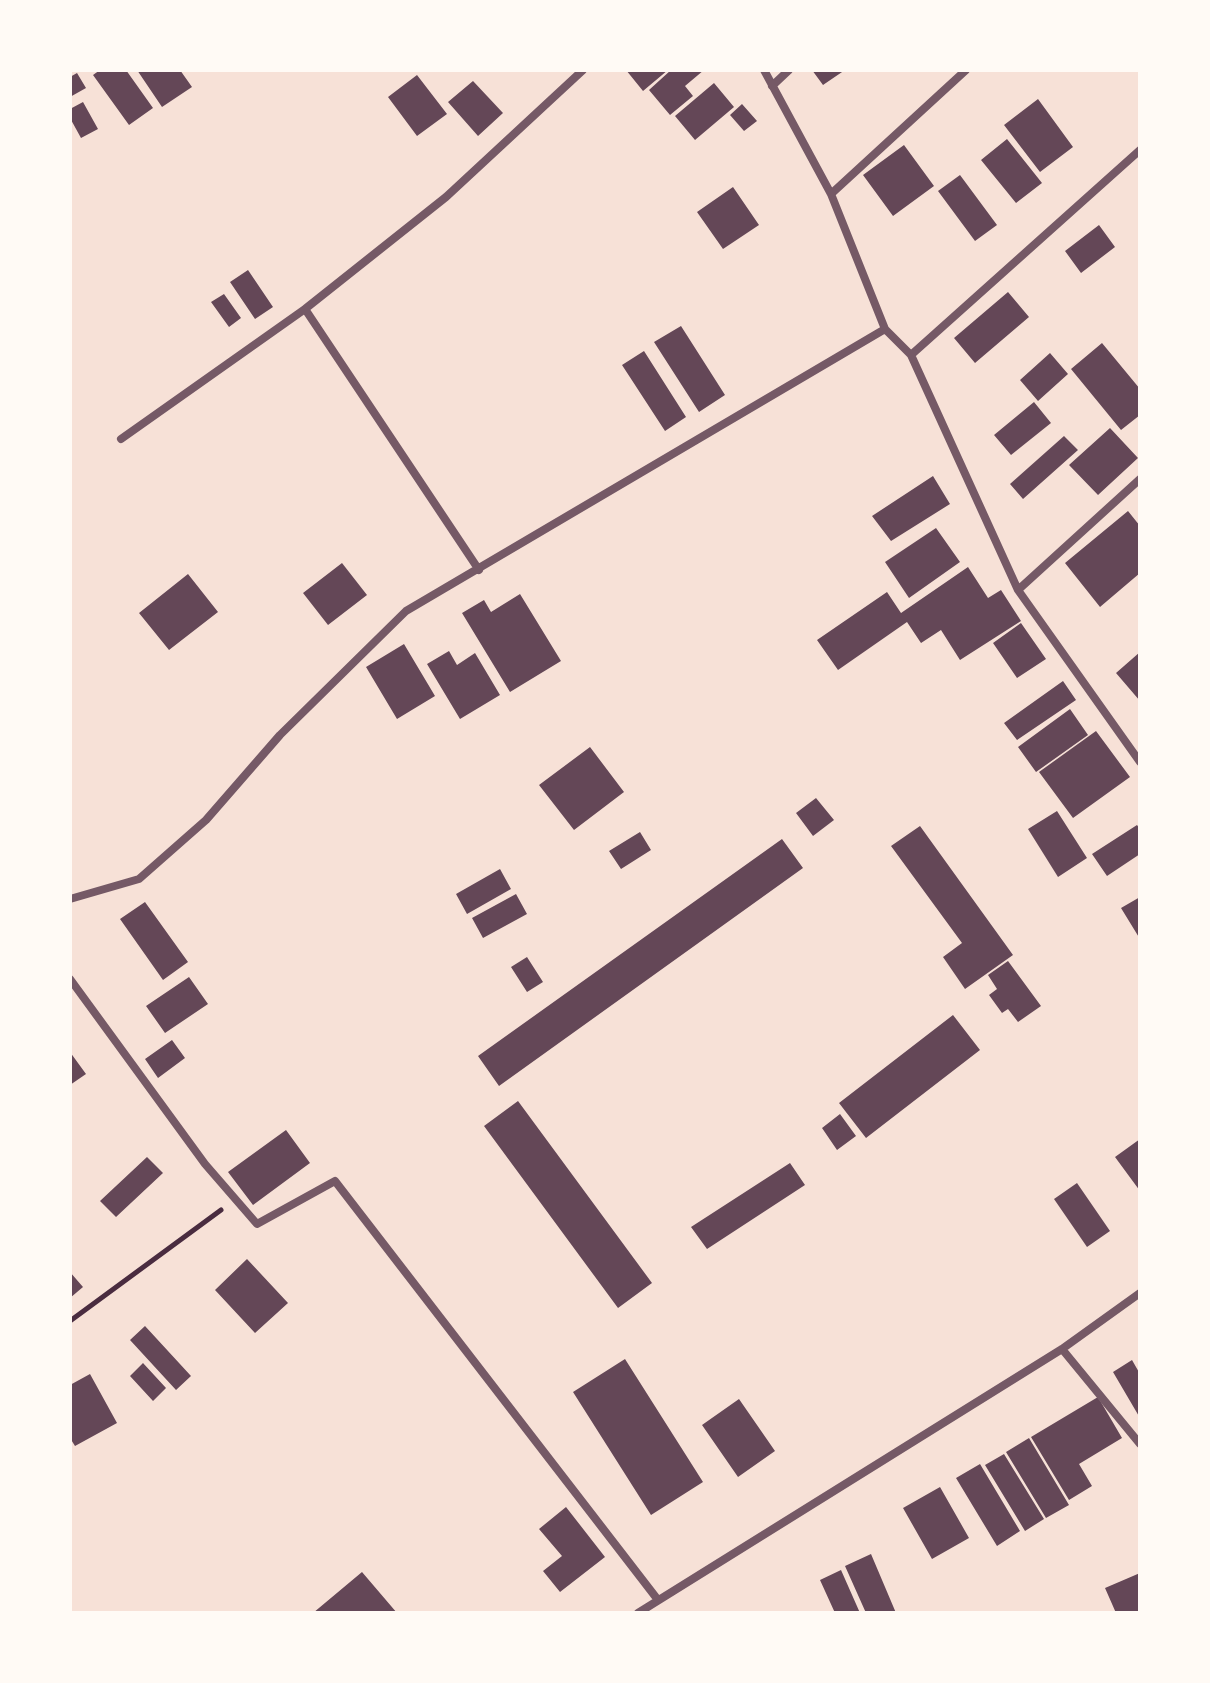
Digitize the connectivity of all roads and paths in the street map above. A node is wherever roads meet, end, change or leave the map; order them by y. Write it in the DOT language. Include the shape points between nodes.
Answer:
graph roads {
  1 [pos="583,70"];
  2 [pos="764,70"];
  3 [pos="789,70"];
  4 [pos="966,70"];
  5 [pos="772,86"];
  6 [pos="1140,150"];
  7 [pos="831,194"];
  8 [pos="305,309"];
  9 [pos="885,329"];
  10 [pos="911,355"];
  11 [pos="121,439"];
  12 [pos="1140,479"];
  13 [pos="479,570"];
  14 [pos="1018,590"];
  15 [pos="1140,762"];
  16 [pos="70,899"];
  17 [pos="70,979"];
  18 [pos="236,1199"];
  19 [pos="1140,1293"];
  20 [pos="70,1321"];
  21 [pos="1062,1349"];
  22 [pos="1140,1444"];
  23 [pos="658,1600"];
  24 [pos="638,1613"];
  1 -- 8 [label="street" via="446,197"];
  2 -- 5 [label="street"];
  3 -- 5 [label="street"];
  4 -- 7 [label="street"];
  5 -- 7 [label="street"];
  6 -- 10 [label="street"];
  7 -- 9 [label="street"];
  8 -- 11 [label="street"];
  8 -- 13 [label="street"];
  9 -- 10 [label="street"];
  9 -- 13 [label="street"];
  10 -- 14 [label="street"];
  12 -- 14 [label="street"];
  13 -- 16 [label="street" via="406,611 280,735 206,820 139,879"];
  14 -- 15 [label="street"];
  17 -- 18 [label="street"];
  18 -- 20 [label="path"];
  18 -- 23 [label="street" via="257,1224 335,1181"];
  19 -- 21 [label="street"];
  21 -- 22 [label="street"];
  21 -- 23 [label="street"];
  23 -- 24 [label="street"];
}
